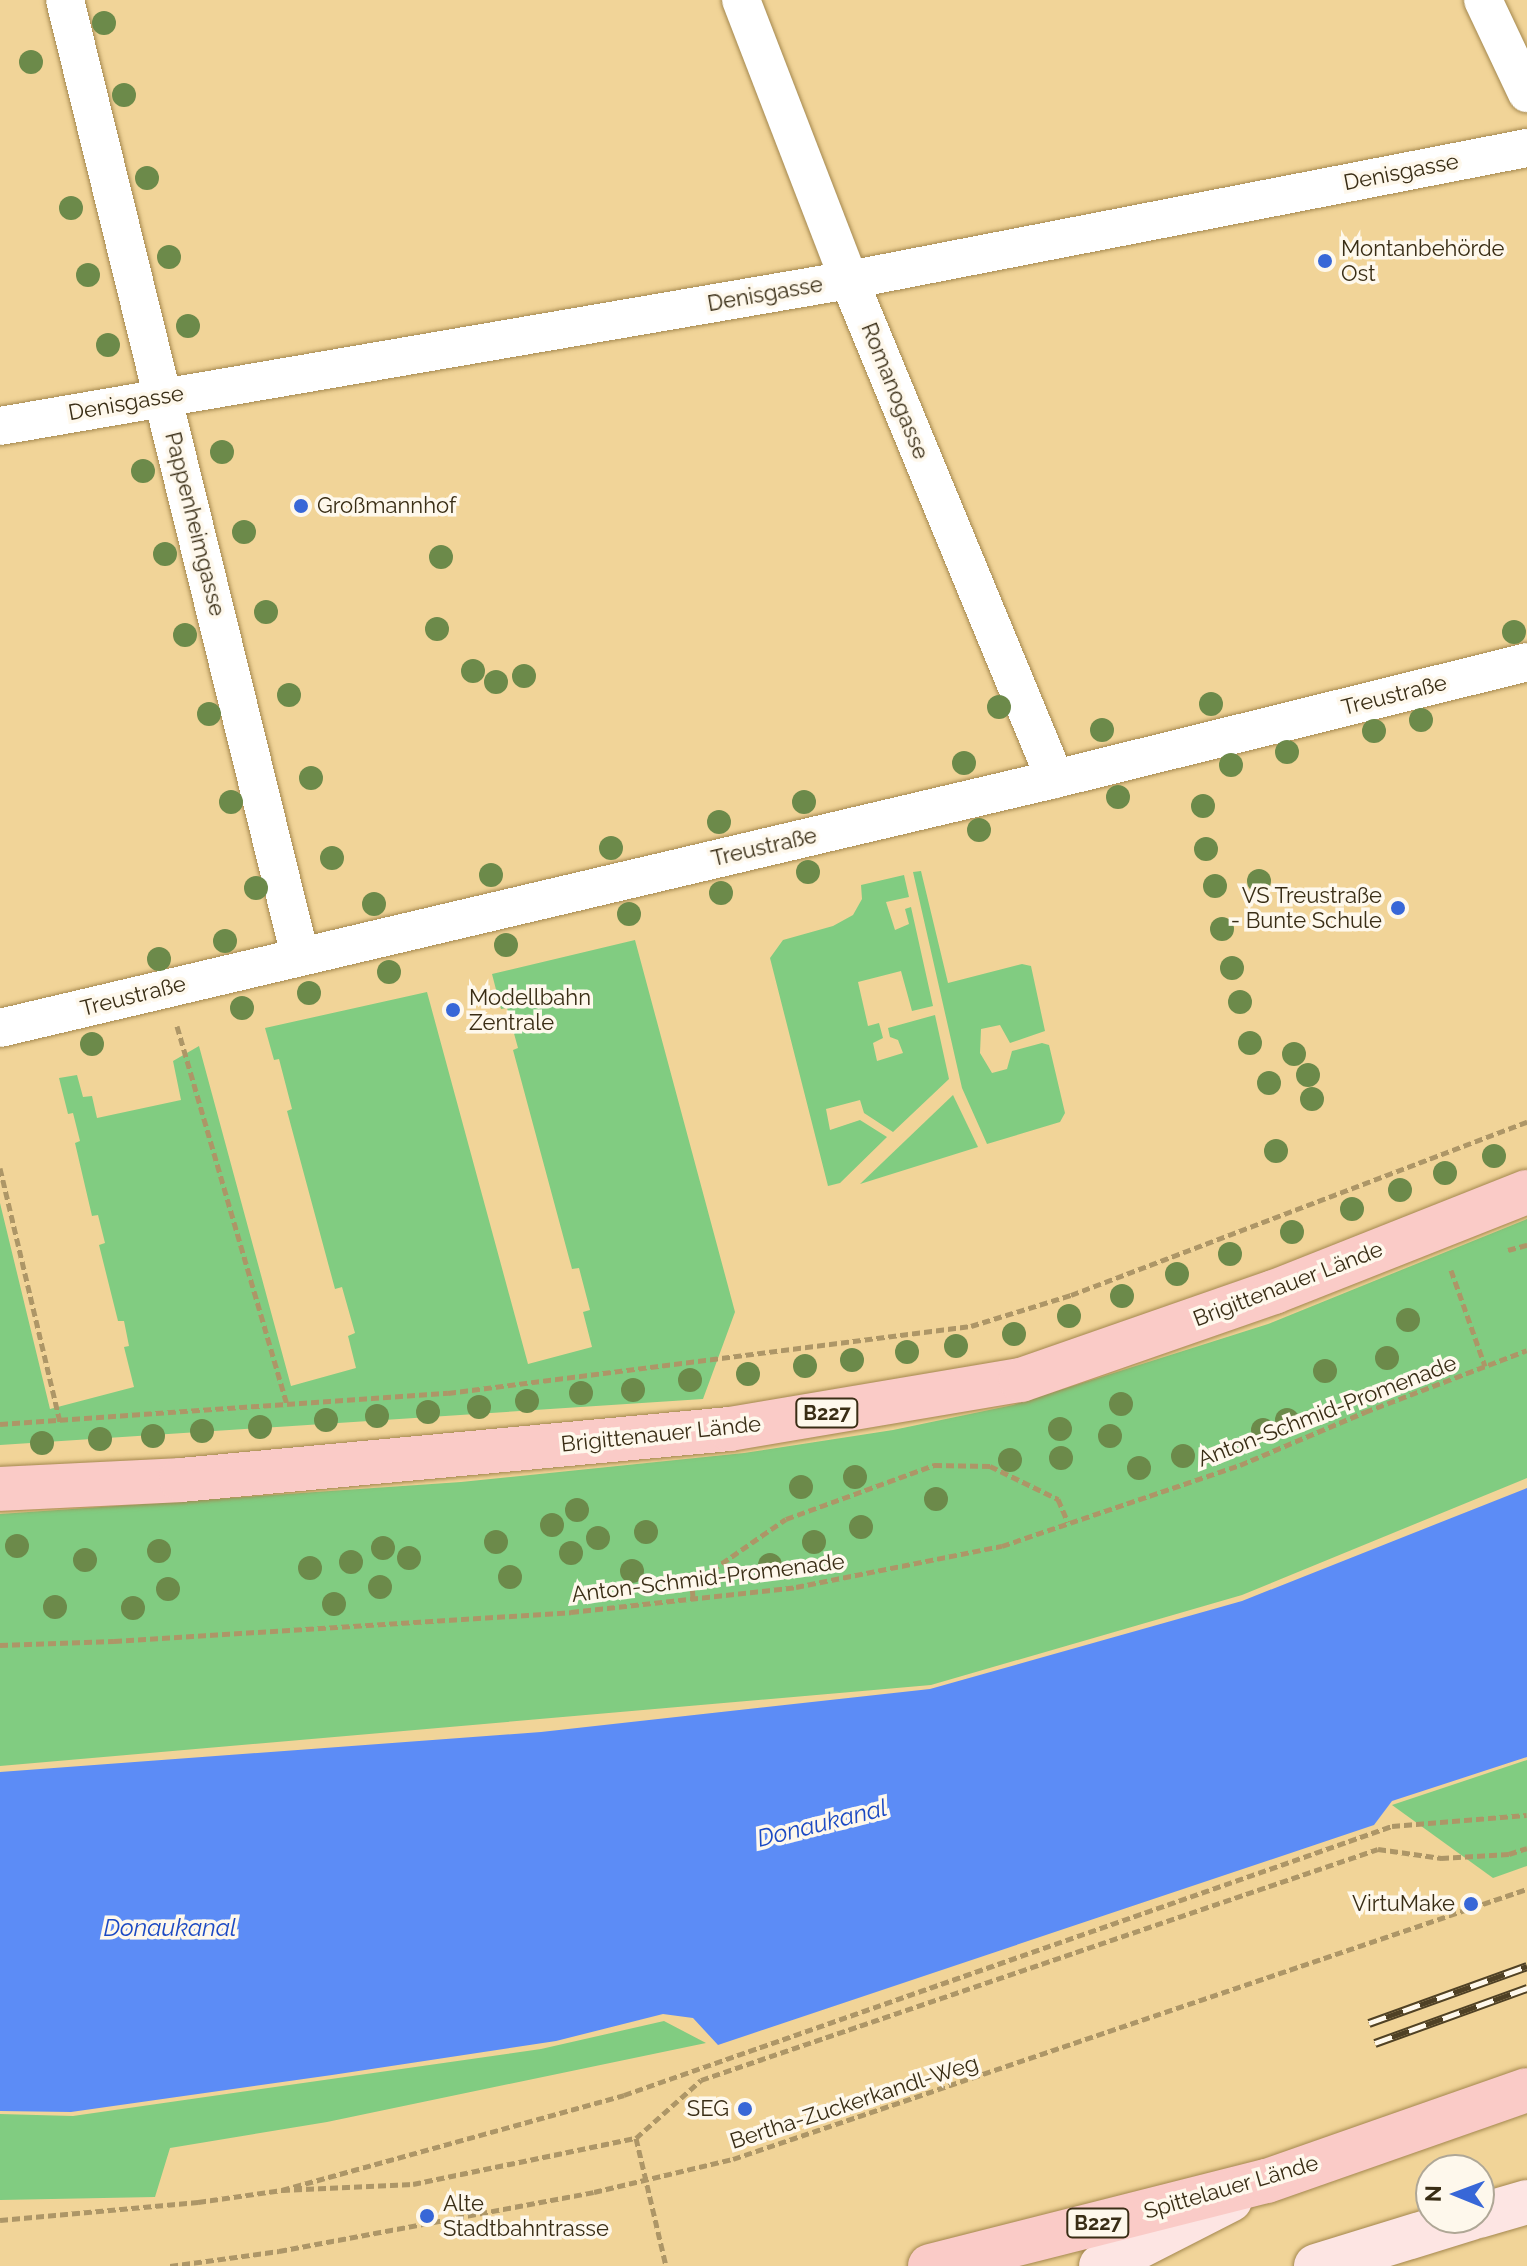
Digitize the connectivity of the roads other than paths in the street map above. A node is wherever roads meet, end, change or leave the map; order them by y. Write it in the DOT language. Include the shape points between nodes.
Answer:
graph roads {
  1 [pos="65,0"];
  2 [pos="741,0"];
  3 [pos="1483,0"];
  4 [pos="1527,93"];
  5 [pos="1527,148"];
  6 [pos="849,280"];
  7 [pos="163,396"];
  8 [pos="0,426"];
  9 [pos="1527,662"];
  10 [pos="1055,779"];
  11 [pos="300,956"];
  12 [pos="0,1028"];
  13 [pos="1527,1192"];
  14 [pos="0,1489"];
  15 [pos="1527,2090"];
  16 [pos="1267,2181"];
  17 [pos="1527,2202"];
  18 [pos="1495,2211"];
  19 [pos="1420,2234"];
  20 [pos="930,2266"];
  21 [pos="1101,2266"];
  22 [pos="1316,2266"];
  1 -- 7 [label="street, Pappenheimgasse"];
  2 -- 6 [label="street, Romanogasse"];
  3 -- 4 [label="street"];
  5 -- 6 [label="street, Denisgasse"];
  6 -- 7 [label="street, Denisgasse"];
  6 -- 10 [label="street, Romanogasse"];
  7 -- 8 [label="street, Denisgasse"];
  7 -- 11 [label="street, Pappenheimgasse"];
  9 -- 10 [label="street, Treustraße"];
  10 -- 11 [label="street, Treustraße"];
  11 -- 12 [label="street, Treustraße"];
  13 -- 14 [label="main road, Brigittenauer Lände / B227" via="1274,1292 1021,1380 730,1429 181,1480"];
  15 -- 16 [label="main road, Spittelauer Lände / B227"];
  16 -- 20 [label="main road, Spittelauer Lände / B227"];
  16 -- 21 [label="main road"];
  17 -- 18 [label="main road"];
  19 -- 22 [label="main road"];
}
